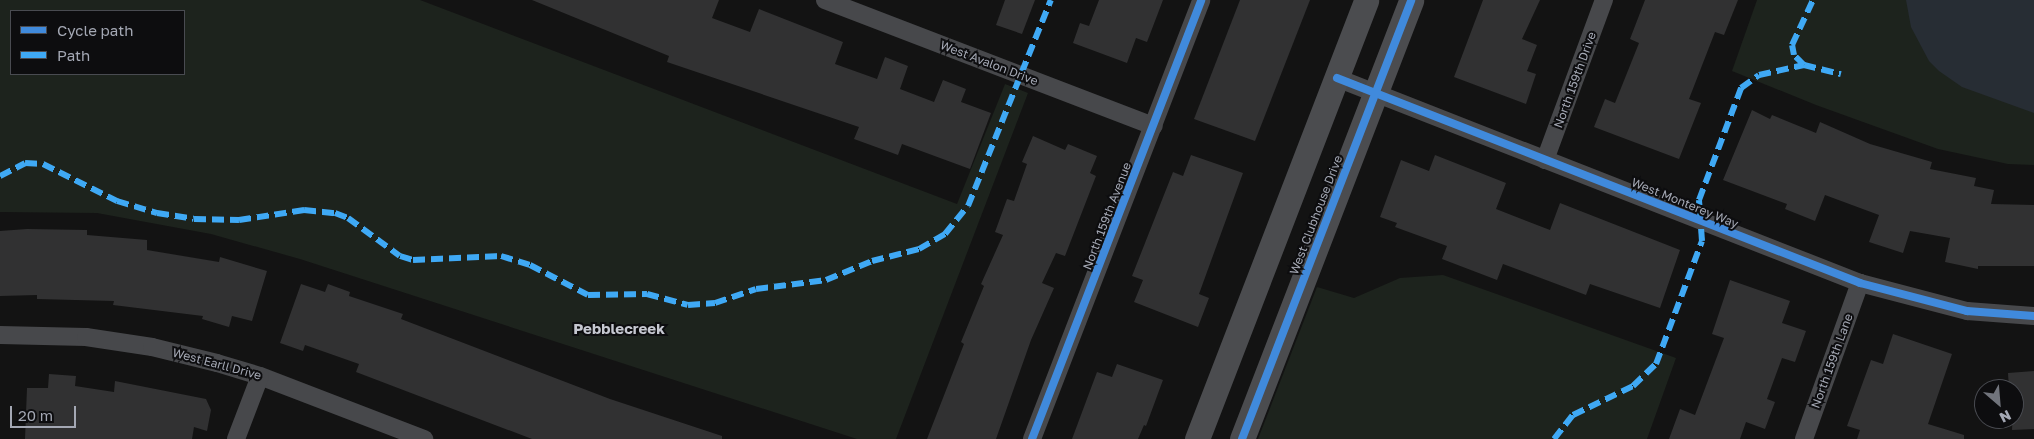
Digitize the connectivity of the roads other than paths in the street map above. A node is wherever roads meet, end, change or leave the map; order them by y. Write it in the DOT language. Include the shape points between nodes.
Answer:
graph roads {
  1 [pos="825,0"];
  2 [pos="1201,0"];
  3 [pos="1366,0"];
  4 [pos="1411,0"];
  5 [pos="1604,0"];
  6 [pos="1337,78"];
  7 [pos="1375,93"];
  8 [pos="1154,126"];
  9 [pos="1545,160"];
  10 [pos="1860,284"];
  11 [pos="2034,316"];
  12 [pos="0,335"];
  13 [pos="260,376"];
  14 [pos="236,439"];
  15 [pos="424,439"];
  16 [pos="1032,439"];
  17 [pos="1198,439"];
  18 [pos="1242,439"];
  19 [pos="1804,439"];
  1 -- 8 [label="street, West Avalon Drive"];
  2 -- 8 [label="street, North 159th Avenue"];
  3 -- 6 [label="street"];
  4 -- 7 [label="street, West Clubhouse Drive"];
  5 -- 9 [label="street, North 159th Drive"];
  6 -- 7 [label="street, West Monterey Way"];
  6 -- 17 [label="street"];
  7 -- 9 [label="street, West Monterey Way"];
  7 -- 18 [label="street, West Clubhouse Drive"];
  8 -- 16 [label="street, North 159th Avenue"];
  9 -- 10 [label="street, West Monterey Way"];
  10 -- 11 [label="street, West Monterey Way" via="1967,310"];
  10 -- 19 [label="street, North 159th Lane"];
  12 -- 13 [label="street, West Earll Drive" via="86,337 152,347"];
  13 -- 14 [label="street"];
  13 -- 15 [label="street, West Earll Drive"];
}
